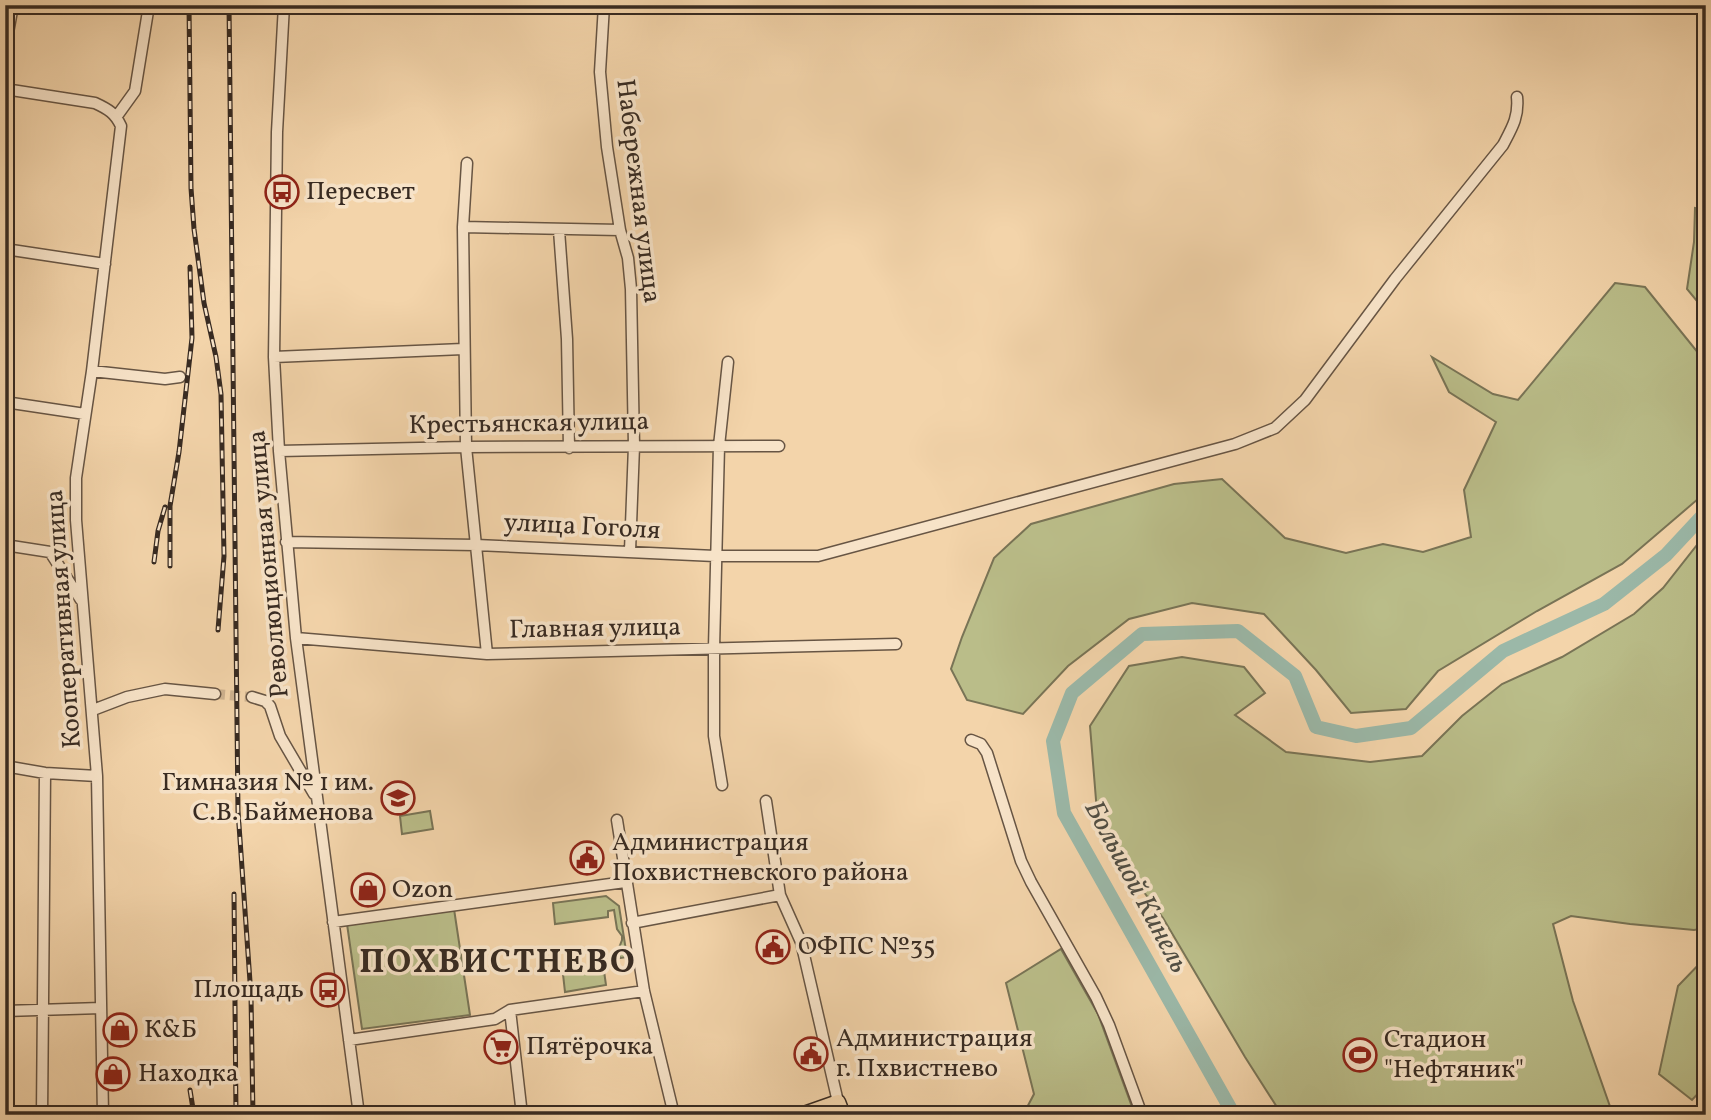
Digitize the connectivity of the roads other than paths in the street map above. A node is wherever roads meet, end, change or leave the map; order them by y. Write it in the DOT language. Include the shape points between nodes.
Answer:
graph roads {
  1 [pos="13,5"];
  2 [pos="149,5"];
  3 [pos="285,5"];
  4 [pos="604,5"];
  5 [pos="5,49"];
  6 [pos="5,89"];
  7 [pos="1517,96"];
  8 [pos="117,116"];
  9 [pos="467,163"];
  10 [pos="463,228"];
  11 [pos="559,230"];
  12 [pos="620,230"];
  13 [pos="5,249"];
  14 [pos="105,264"];
  15 [pos="464,349"];
  16 [pos="274,357"];
  17 [pos="728,362"];
  18 [pos="92,371"];
  19 [pos="180,377"];
  20 [pos="5,402"];
  21 [pos="85,414"];
  22 [pos="635,446"];
  23 [pos="719,446"];
  24 [pos="779,446"];
  25 [pos="466,447"];
  26 [pos="569,447"];
  27 [pos="279,451"];
  28 [pos="286,542"];
  29 [pos="5,545"];
  30 [pos="476,545"];
  31 [pos="630,551"];
  32 [pos="715,556"];
  33 [pos="83,604"];
  34 [pos="296,638"];
  35 [pos="896,644"];
  36 [pos="713,648"];
  37 [pos="487,654"];
  38 [pos="215,694"];
  39 [pos="252,697"];
  40 [pos="93,710"];
  41 [pos="971,740"];
  42 [pos="5,766"];
  43 [pos="45,773"];
  44 [pos="97,776"];
  45 [pos="722,785"];
  46 [pos="317,799"];
  47 [pos="766,801"];
  48 [pos="617,820"];
  49 [pos="625,882"];
  50 [pos="780,895"];
  51 [pos="333,922"];
  52 [pos="632,923"];
  53 [pos="644,991"];
  54 [pos="101,1008"];
  55 [pos="42,1010"];
  56 [pos="510,1010"];
  57 [pos="5,1011"];
  58 [pos="349,1040"];
  59 [pos="841,1108"];
  60 [pos="42,1115"];
  61 [pos="103,1115"];
  62 [pos="359,1115"];
  63 [pos="522,1115"];
  64 [pos="674,1115"];
  65 [pos="801,1115"];
  66 [pos="1142,1115"];
  1 -- 5 [label="street"];
  2 -- 8 [label="street" via="135,91"];
  3 -- 16 [label="street, Революционная улица" via="277,132"];
  4 -- 12 [label="street, Набережная улица" via="600,72"];
  6 -- 8 [label="street" via="95,103"];
  7 -- 32 [label="street, улица Гоголя" via="1518,110 1503,145 1305,400 1275,428 1235,444 818,556"];
  8 -- 14 [label="street, Кооперативная улица" via="121,126"];
  9 -- 10 [label="street"];
  10 -- 11 [label="street"];
  10 -- 15 [label="street"];
  11 -- 12 [label="street"];
  11 -- 26 [label="street"];
  12 -- 22 [label="street, Набережная улица" via="631,289"];
  13 -- 14 [label="street"];
  14 -- 18 [label="street, Кооперативная улица"];
  15 -- 16 [label="street"];
  15 -- 25 [label="street"];
  16 -- 27 [label="street, Революционная улица"];
  17 -- 23 [label="street"];
  18 -- 19 [label="street"];
  18 -- 21 [label="street, Кооперативная улица"];
  20 -- 21 [label="street"];
  21 -- 33 [label="street, Кооперативная улица" via="76,478"];
  22 -- 23 [label="street, Крестьянская улица"];
  22 -- 26 [label="street, Крестьянская улица"];
  22 -- 31 [label="street, Набережная улица"];
  23 -- 24 [label="street, Крестьянская улица"];
  23 -- 32 [label="street"];
  25 -- 26 [label="street, Крестьянская улица"];
  25 -- 27 [label="street, Крестьянская улица"];
  25 -- 30 [label="street"];
  27 -- 28 [label="street, Революционная улица"];
  28 -- 30 [label="street, улица Гоголя"];
  28 -- 34 [label="street, Революционная улица"];
  29 -- 33 [label="street" via="50,552"];
  30 -- 31 [label="street, улица Гоголя"];
  30 -- 37 [label="street"];
  31 -- 32 [label="street, улица Гоголя"];
  32 -- 36 [label="street"];
  33 -- 40 [label="street, Кооперативная улица"];
  34 -- 37 [label="street, Главная улица"];
  34 -- 46 [label="street, Революционная улица"];
  35 -- 36 [label="street, Главная улица"];
  36 -- 37 [label="street, Главная улица"];
  36 -- 45 [label="street" via="714,736"];
  38 -- 40 [label="street" via="165,689"];
  39 -- 46 [label="street" via="270,706 280,736"];
  40 -- 44 [label="street, Кооперативная улица"];
  41 -- 66 [label="street" via="987,753 1021,861 1109,1025"];
  42 -- 43 [label="street"];
  43 -- 44 [label="street"];
  43 -- 55 [label="street"];
  44 -- 54 [label="street, Кооперативная улица"];
  46 -- 51 [label="street, Революционная улица"];
  47 -- 50 [label="street"];
  48 -- 49 [label="street"];
  49 -- 51 [label="street"];
  49 -- 52 [label="street"];
  50 -- 52 [label="street"];
  50 -- 59 [label="street" via="801,942"];
  51 -- 58 [label="street, Революционная улица"];
  52 -- 53 [label="street"];
  53 -- 56 [label="street"];
  53 -- 64 [label="street"];
  54 -- 55 [label="street"];
  54 -- 61 [label="street, Кооперативная улица"];
  55 -- 57 [label="street"];
  55 -- 60 [label="street"];
  56 -- 58 [label="street" via="495,1019"];
  56 -- 63 [label="street"];
  58 -- 62 [label="street, Революционная улица"];
  59 -- 65 [label="main road"];
}
